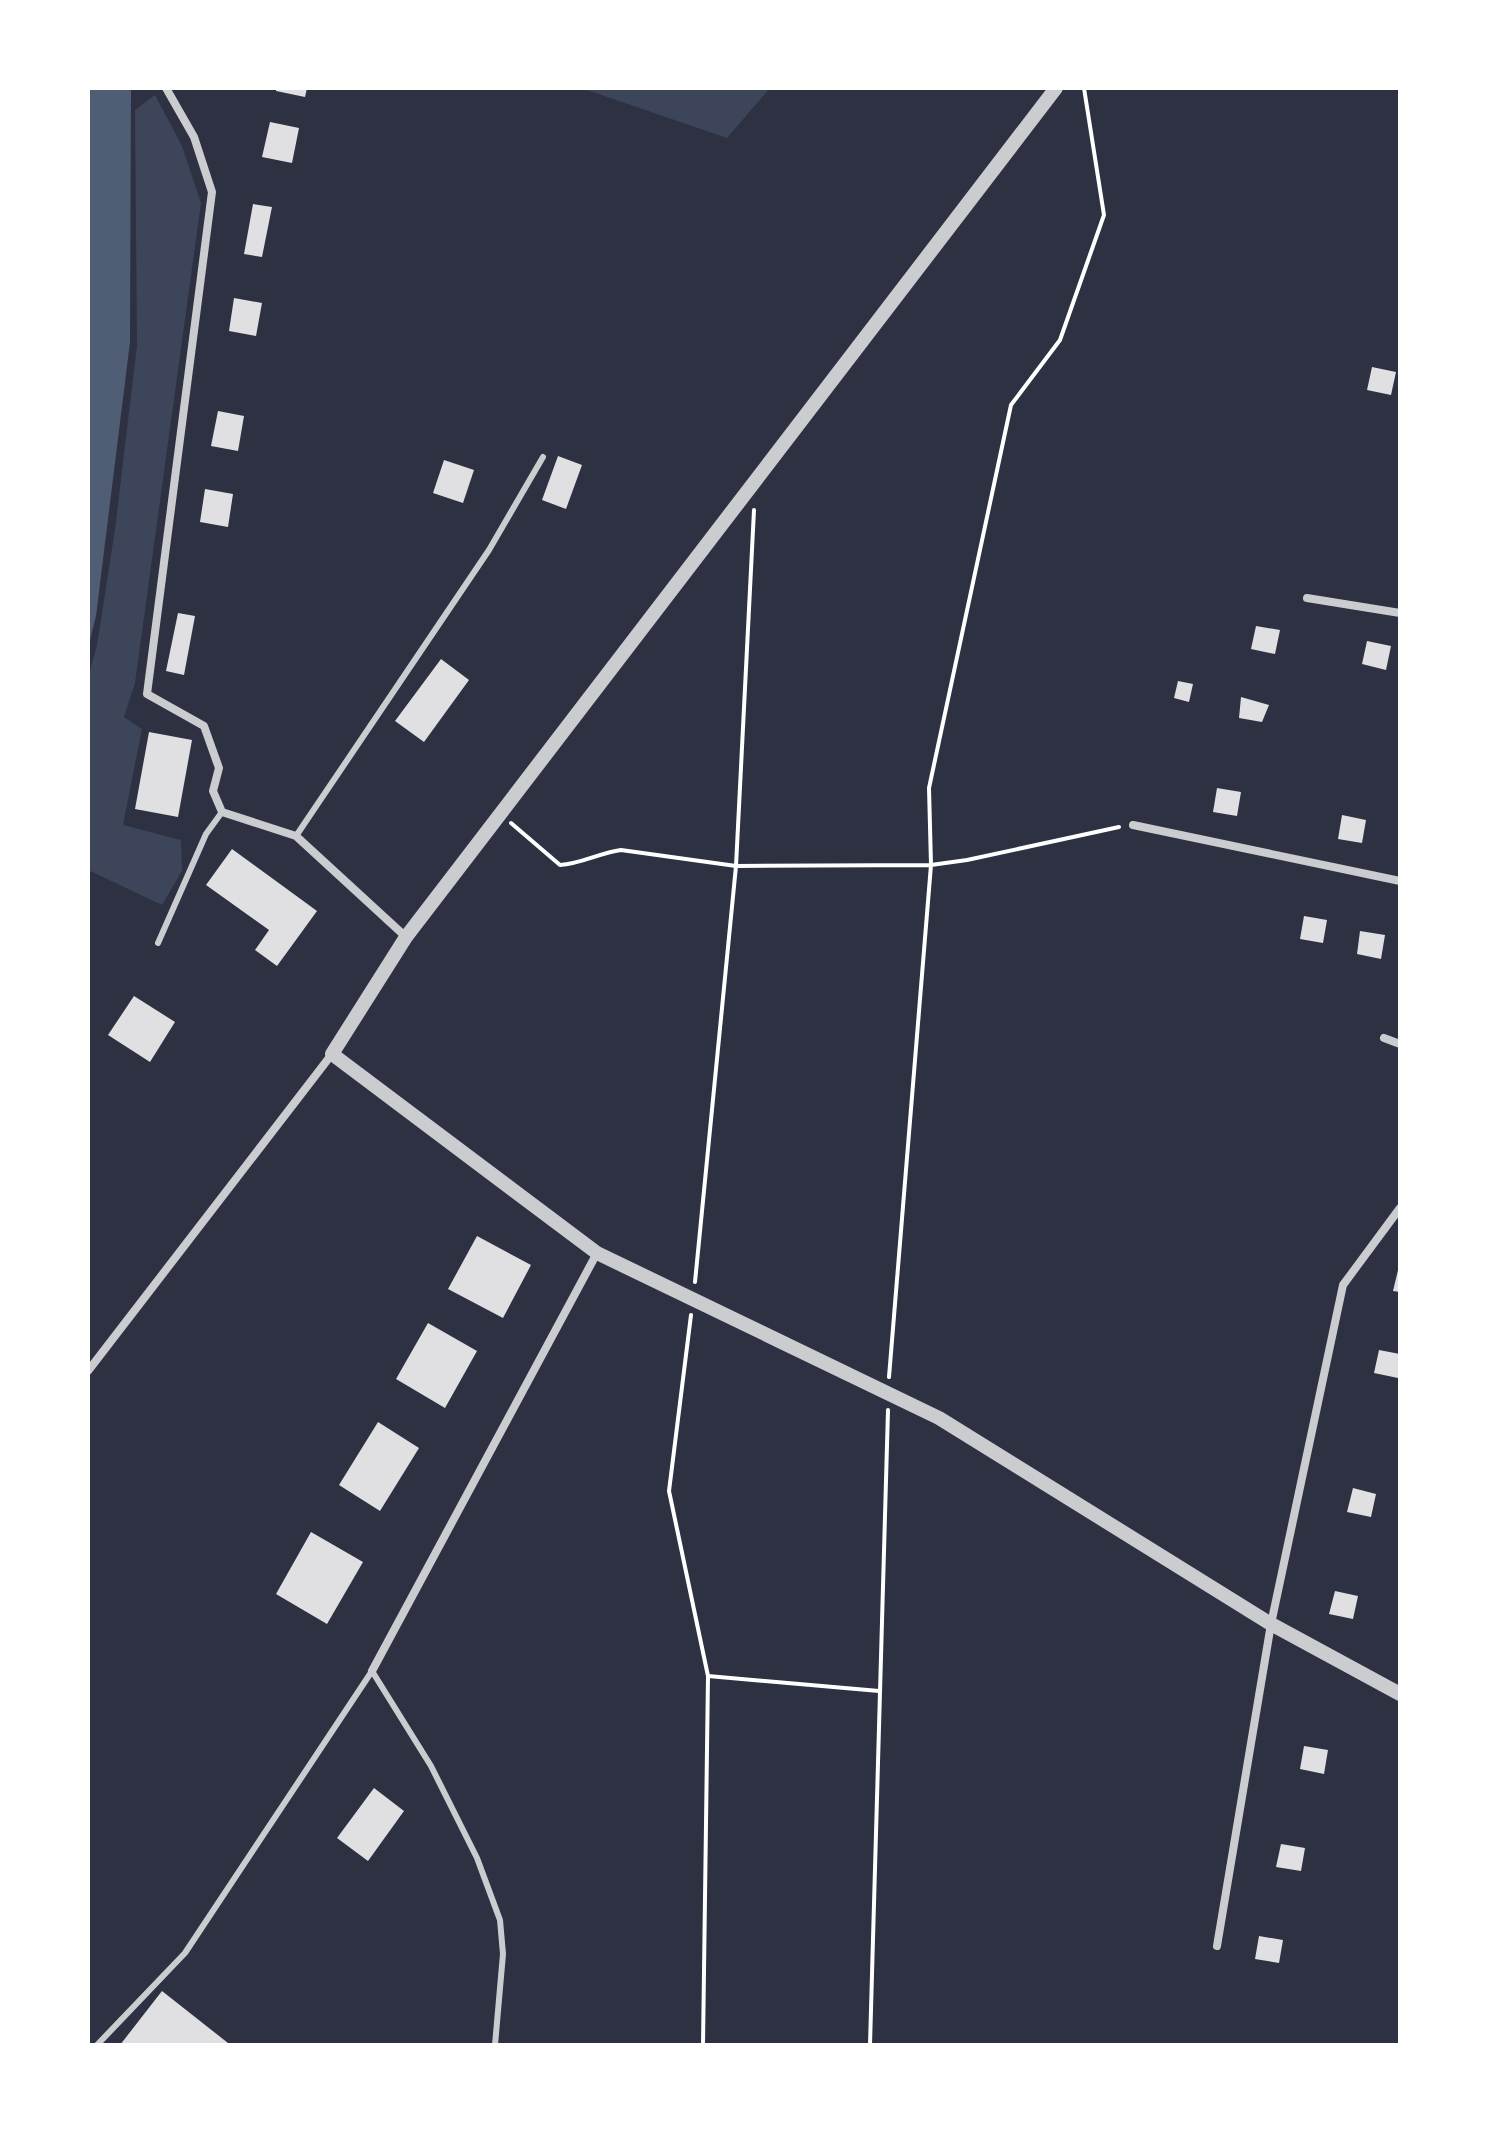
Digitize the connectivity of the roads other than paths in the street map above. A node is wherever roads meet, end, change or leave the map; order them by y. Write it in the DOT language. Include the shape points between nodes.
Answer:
graph roads {
  1 [pos="166,88"];
  2 [pos="1056,88"];
  3 [pos="543,457"];
  4 [pos="1307,598"];
  5 [pos="1400,613"];
  6 [pos="222,812"];
  7 [pos="1133,825"];
  8 [pos="296,836"];
  9 [pos="1400,881"];
  10 [pos="406,937"];
  11 [pos="158,943"];
  12 [pos="1384,1038"];
  13 [pos="1400,1044"];
  14 [pos="332,1054"];
  15 [pos="1400,1208"];
  16 [pos="597,1253"];
  17 [pos="88,1371"];
  18 [pos="1271,1624"];
  19 [pos="372,1671"];
  20 [pos="1400,1694"];
  21 [pos="1217,1946"];
  22 [pos="97,2045"];
  23 [pos="495,2045"];
  1 -- 6 [label="street" via="194,137 212,192 147,694 204,726 219,768 213,791"];
  2 -- 10 [label="street"];
  3 -- 8 [label="lane" via="464,589"];
  4 -- 5 [label="street"];
  6 -- 8 [label="street"];
  6 -- 11 [label="lane" via="206,834"];
  7 -- 9 [label="street"];
  8 -- 10 [label="street"];
  10 -- 14 [label="street"];
  12 -- 13 [label="street"];
  14 -- 16 [label="street"];
  14 -- 17 [label="street"];
  15 -- 18 [label="street" via="1343,1285"];
  16 -- 18 [label="street" via="939,1418"];
  16 -- 19 [label="street"];
  18 -- 20 [label="street"];
  18 -- 21 [label="street"];
  19 -- 22 [label="lane" via="185,1953"];
  19 -- 23 [label="lane" via="431,1766 477,1858 500,1920 503,1954"];
}
